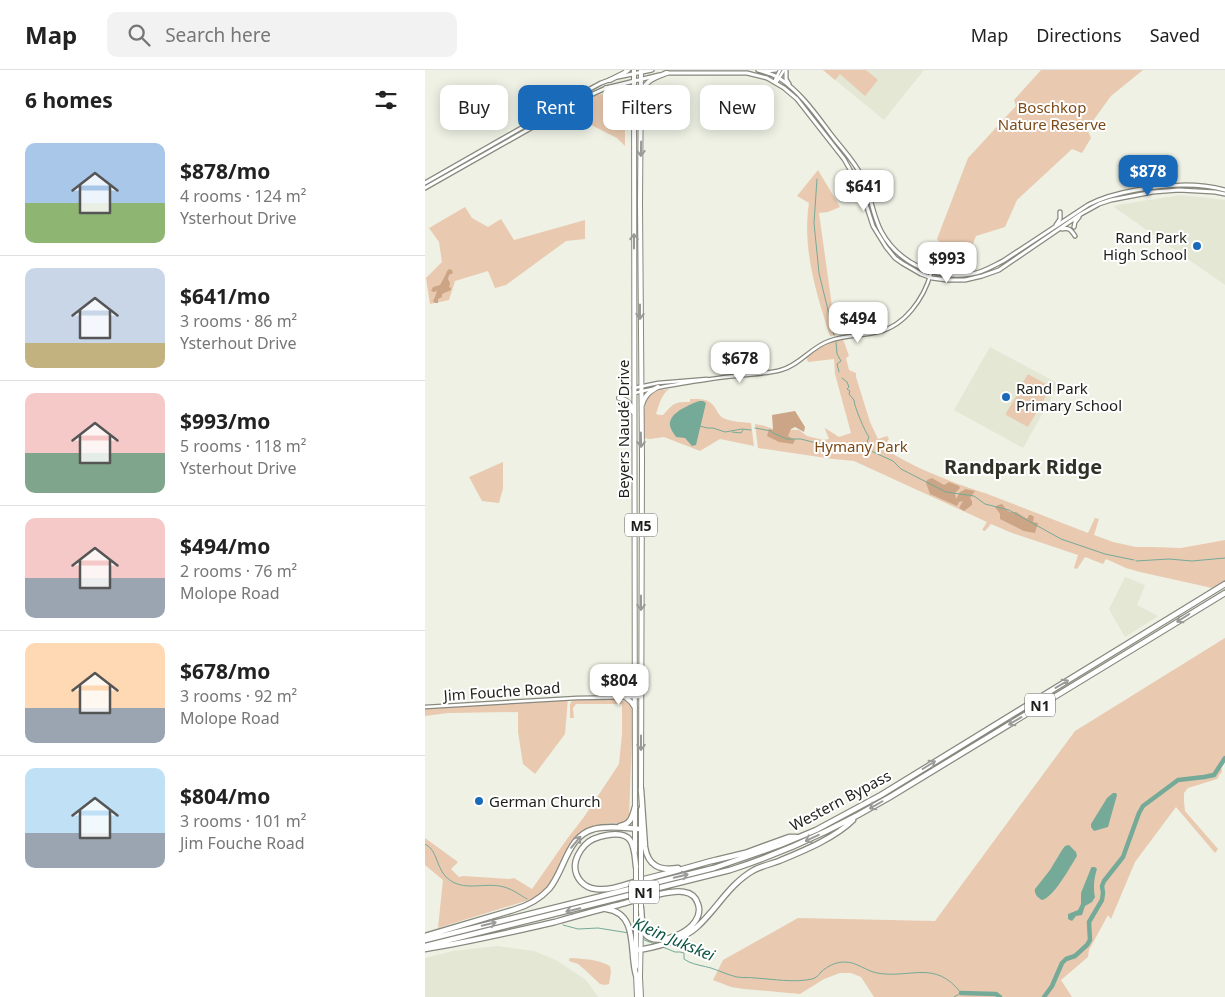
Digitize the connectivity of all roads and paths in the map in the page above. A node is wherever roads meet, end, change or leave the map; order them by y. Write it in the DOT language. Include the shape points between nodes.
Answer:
graph roads {
  1 [pos="628,70"];
  2 [pos="652,70"];
  3 [pos="759,70"];
  4 [pos="776,70"];
  5 [pos="783,70"];
  6 [pos="641,71"];
  7 [pos="634,72"];
  8 [pos="667,73"];
  9 [pos="778,77"];
  10 [pos="641,79"];
  11 [pos="610,80"];
  12 [pos="634,81"];
  13 [pos="775,82"];
  14 [pos="618,85"];
  15 [pos="634,85"];
  16 [pos="641,85"];
  17 [pos="646,85"];
  18 [pos="794,90"];
  19 [pos="528,130"];
  20 [pos="634,130"];
  21 [pos="641,130"];
  22 [pos="425,183"];
  23 [pos="425,188"];
  24 [pos="1225,190"];
  25 [pos="1225,194"];
  26 [pos="1073,214"];
  27 [pos="1081,214"];
  28 [pos="1074,227"];
  29 [pos="1056,229"];
  30 [pos="1075,236"];
  31 [pos="931,273"];
  32 [pos="930,278"];
  33 [pos="708,379"];
  34 [pos="658,387"];
  35 [pos="640,389"];
  36 [pos="634,391"];
  37 [pos="619,398"];
  38 [pos="641,410"];
  39 [pos="635,416"];
  40 [pos="1225,584"];
  41 [pos="1225,593"];
  42 [pos="625,697"];
  43 [pos="638,697"];
  44 [pos="425,707"];
  45 [pos="635,708"];
  46 [pos="641,789"];
  47 [pos="635,807"];
  48 [pos="856,817"];
  49 [pos="611,828"];
  50 [pos="638,828"];
  51 [pos="799,837"];
  52 [pos="715,860"];
  53 [pos="635,867"];
  54 [pos="638,878"];
  55 [pos="641,908"];
  56 [pos="595,910"];
  57 [pos="425,936"];
  58 [pos="425,940"];
  59 [pos="425,948"];
  60 [pos="639,949"];
  61 [pos="636,975"];
  62 [pos="637,997"];
  63 [pos="641,997"];
  1 -- 11 [label="main road"];
  2 -- 6 [label="main road"];
  3 -- 4 [label="main road"];
  3 -- 9 [label="main road"];
  5 -- 9 [label="street"];
  5 -- 18 [label="main road"];
  6 -- 7 [label="main road"];
  6 -- 10 [label="main road, Beyers Naudé Drive / M5"];
  7 -- 11 [label="main road"];
  7 -- 12 [label="main road, Beyers Naudé Drive / M5"];
  8 -- 10 [label="main road"];
  8 -- 13 [label="main road" via="747,73"];
  8 -- 17 [label="main road" via="653,78"];
  9 -- 13 [label="street"];
  9 -- 18 [label="main road"];
  10 -- 12 [label="main road"];
  10 -- 16 [label="main road, Beyers Naudé Drive / M5"];
  11 -- 22 [label="main road"];
  12 -- 14 [label="main road"];
  12 -- 15 [label="main road, Beyers Naudé Drive / M5"];
  13 -- 32 [label="main road" via="797,99 844,159 861,189 873,226 886,247 902,263"];
  18 -- 31 [label="main road" via="857,168 886,239 902,256"];
  19 -- 23 [label="main road"];
  36 -- 20 [label="main road, Beyers Naudé Drive / M5, one-way"];
  21 -- 35 [label="main road, Beyers Naudé Drive / M5, one-way"];
  24 -- 26 [label="main road" via="1194,185 1152,187 1103,198"];
  25 -- 27 [label="main road" via="1190,190 1153,192 1111,200"];
  26 -- 29 [label="main road"];
  26 -- 29 [label="main road" via="1061,213"];
  27 -- 28 [label="main road"];
  27 -- 29 [label="main road"];
  29 -- 30 [label="main road" via="1070,229"];
  29 -- 31 [label="main road" via="1003,262 977,273"];
  29 -- 32 [label="main road" via="1003,267 982,276 965,280"];
  31 -- 32 [label="street"];
  32 -- 33 [label="street" via="911,310 889,328 827,341 779,371"];
  33 -- 34 [label="street"];
  33 -- 35 [label="street" via="658,383"];
  34 -- 35 [label="street"];
  34 -- 38 [label="main road" via="646,395"];
  35 -- 36 [label="street"];
  35 -- 38 [label="main road, Beyers Naudé Drive / M5"];
  36 -- 39 [label="main road, Beyers Naudé Drive / M5"];
  37 -- 39 [label="main road" via="630,403"];
  38 -- 43 [label="main road, Beyers Naudé Drive / M5, one-way"];
  39 -- 43 [label="main road, Beyers Naudé Drive / M5"];
  51 -- 40 [label="highway, Western Bypass / N1, one-way" via="881,794"];
  41 -- 48 [label="highway, Western Bypass / N1, one-way"];
  42 -- 43 [label="street, Jim Fouche Road"];
  42 -- 44 [label="street, Jim Fouche Road"];
  42 -- 45 [label="main road"];
  43 -- 45 [label="main road, Beyers Naudé Drive / M5"];
  43 -- 46 [label="main road, Beyers Naudé Drive / M5, one-way"];
  45 -- 47 [label="main road, Beyers Naudé Drive / M5"];
  46 -- 50 [label="main road, Beyers Naudé Drive / M5"];
  46 -- 52 [label="highway" via="645,847 650,862 667,869"];
  47 -- 49 [label="highway" via="628,823"];
  47 -- 50 [label="main road, Beyers Naudé Drive / M5"];
  48 -- 59 [label="highway, Western Bypass / N1, one-way" via="774,855 730,870"];
  48 -- 60 [label="highway" via="817,844 754,870 729,890 689,933"];
  49 -- 50 [label="highway"];
  57 -- 49 [label="highway, one-way" via="531,903 553,884 581,836 595,828"];
  50 -- 53 [label="main road, Beyers Naudé Drive / M5"];
  50 -- 54 [label="main road, Beyers Naudé Drive / M5"];
  51 -- 52 [label="highway" via="789,837"];
  58 -- 51 [label="highway, Western Bypass / N1, one-way" via="714,868"];
  52 -- 53 [label="highway" via="602,889 581,882 575,865 587,843 601,836 616,834 631,841"];
  53 -- 54 [label="main road, Beyers Naudé Drive / M5"];
  54 -- 55 [label="main road, Beyers Naudé Drive / M5, bridge"];
  54 -- 60 [label="main road, Beyers Naudé Drive / M5, bridge"];
  55 -- 56 [label="highway" via="644,932 654,940 688,930 699,912 693,896 677,891"];
  55 -- 60 [label="main road, Beyers Naudé Drive / M5"];
  56 -- 59 [label="highway" via="455,944"];
  56 -- 61 [label="highway" via="612,910 626,920"];
  60 -- 61 [label="main road, Beyers Naudé Drive / M5"];
  60 -- 63 [label="main road, Beyers Naudé Drive / M5"];
  61 -- 62 [label="main road, Beyers Naudé Drive / M5"];
}
